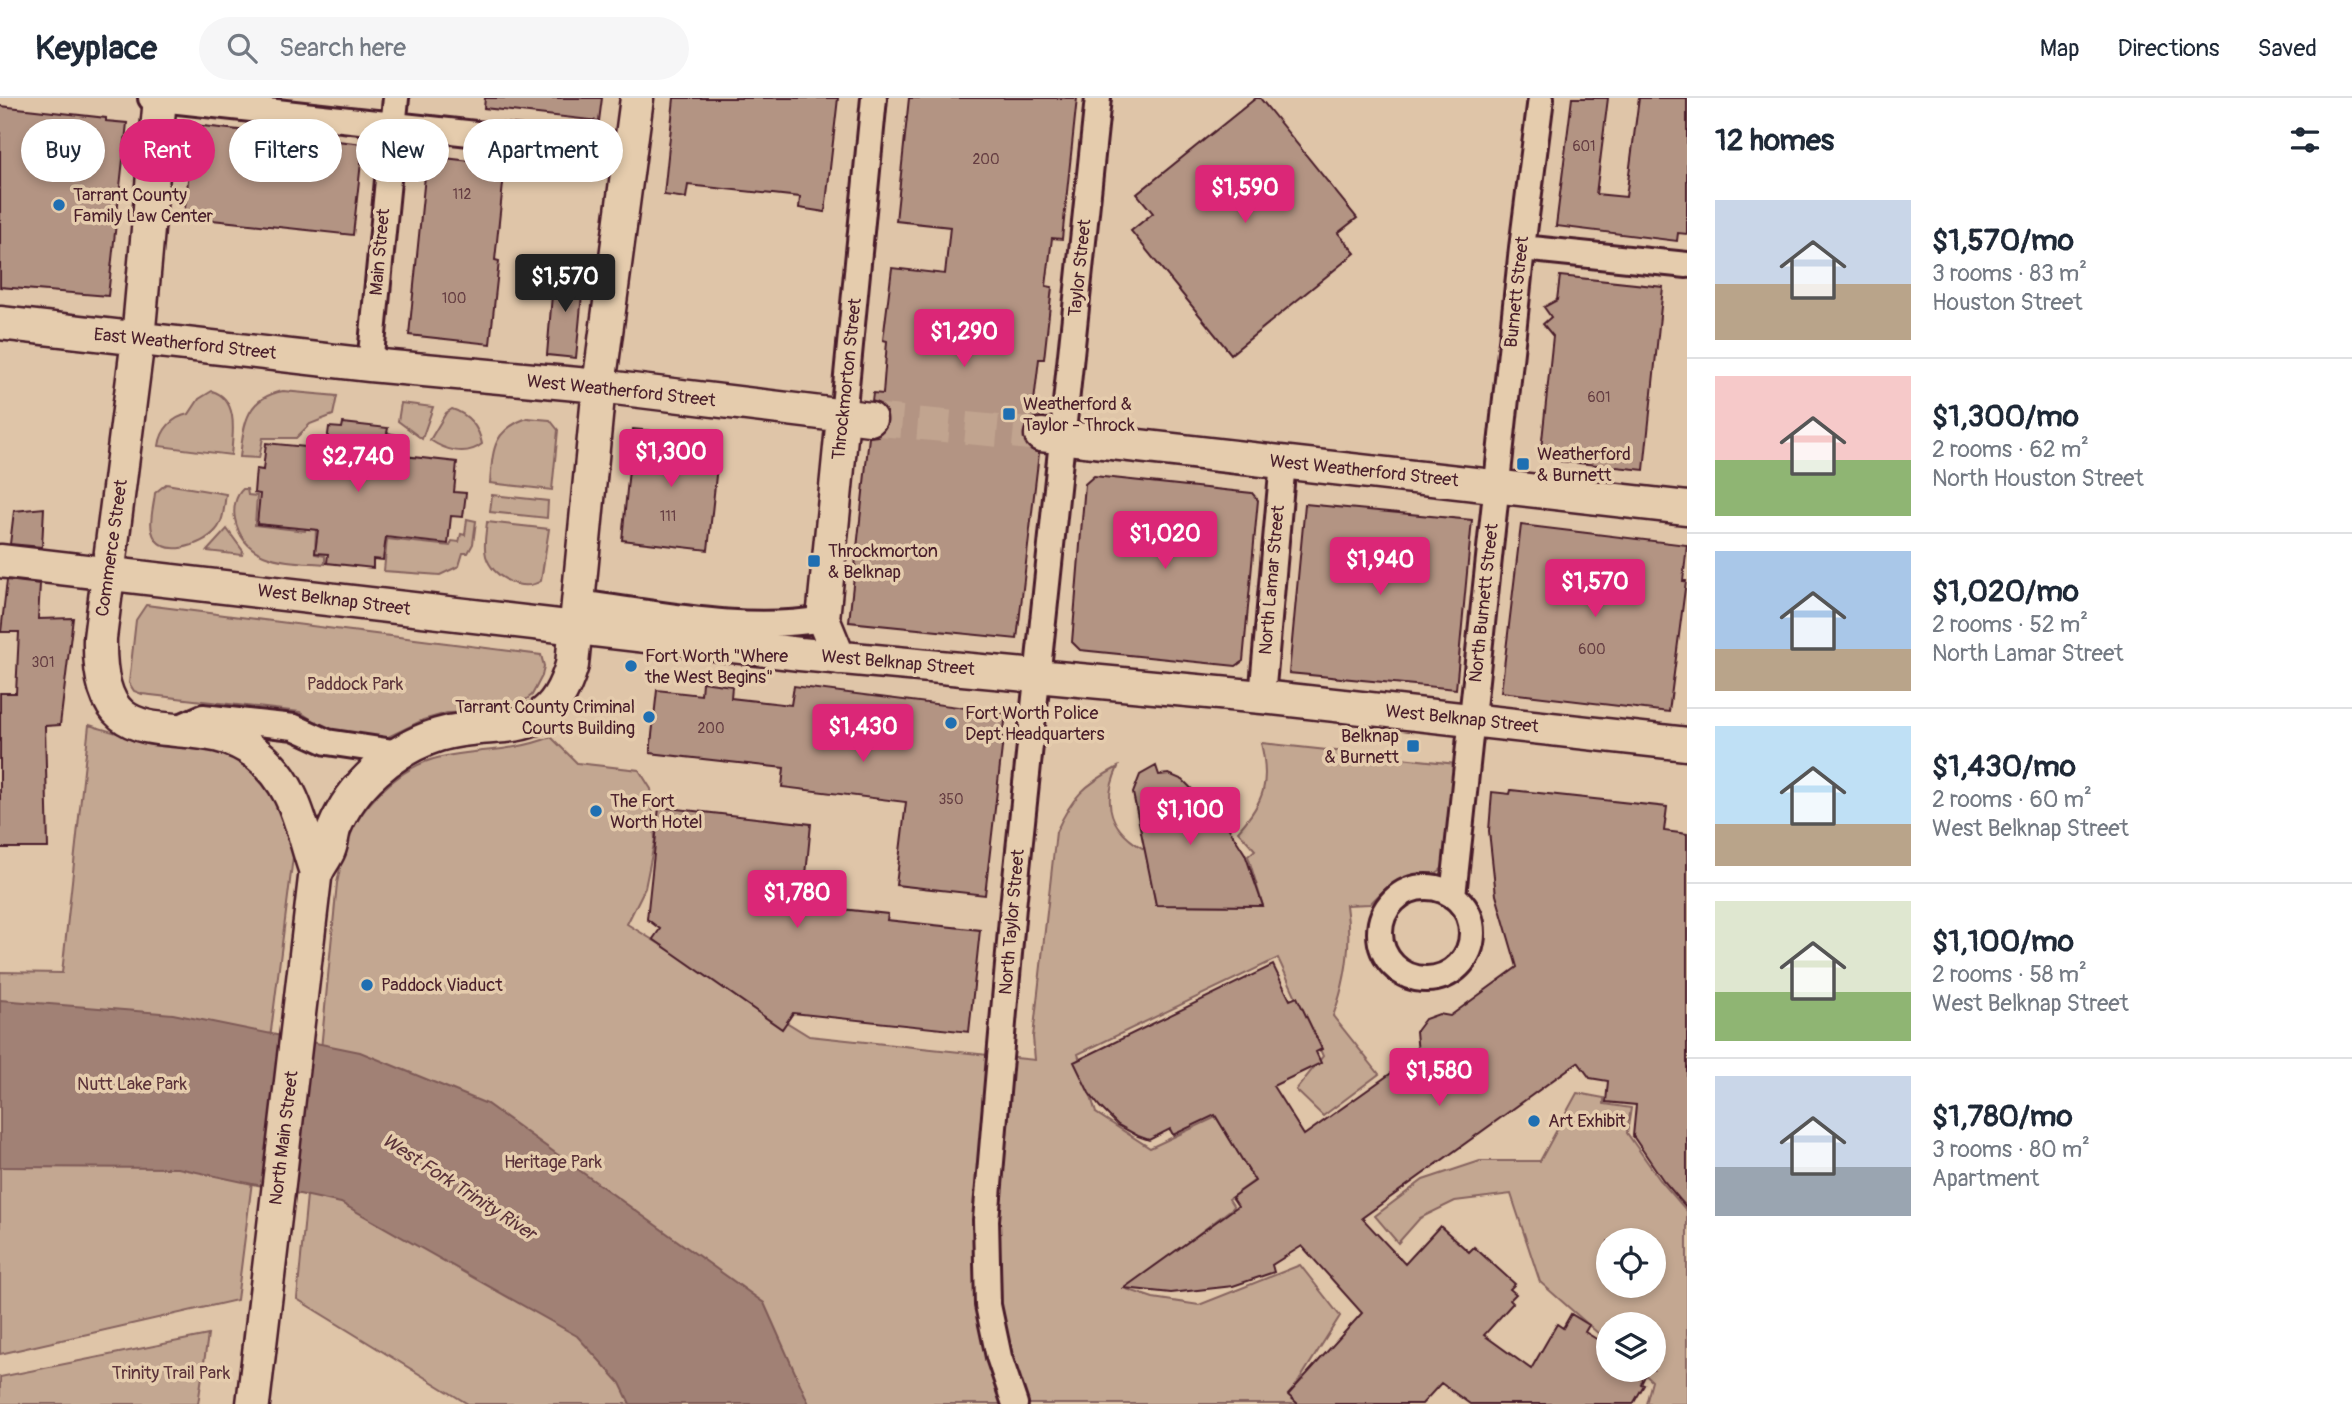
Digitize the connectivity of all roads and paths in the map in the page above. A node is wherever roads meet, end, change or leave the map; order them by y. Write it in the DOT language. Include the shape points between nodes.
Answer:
graph roads {
  1 [pos="157,98"];
  2 [pos="396,98"];
  3 [pos="637,98"];
  4 [pos="874,98"];
  5 [pos="1098,98"];
  6 [pos="1541,98"];
  7 [pos="394,119"];
  8 [pos="356,121"];
  9 [pos="449,131"];
  10 [pos="631,151"];
  11 [pos="388,182"];
  12 [pos="1522,248"];
  13 [pos="1687,265"];
  14 [pos="0,323"];
  15 [pos="138,339"];
  16 [pos="370,365"];
  17 [pos="599,386"];
  18 [pos="857,418"];
  19 [pos="1051,436"];
  20 [pos="1283,462"];
  21 [pos="1497,486"];
  22 [pos="1687,508"];
  23 [pos="0,561"];
  24 [pos="109,573"];
  25 [pos="576,616"];
  26 [pos="823,619"];
  27 [pos="839,657"];
  28 [pos="1038,675"];
  29 [pos="1262,697"];
  30 [pos="1472,720"];
  31 [pos="170,731"];
  32 [pos="1687,744"];
  33 [pos="400,753"];
  34 [pos="315,875"];
  35 [pos="1453,896"];
  36 [pos="253,1404"];
  37 [pos="1015,1404"];
  1 -- 8 [label="street"];
  1 -- 15 [label="main road, Commerce Street"];
  2 -- 7 [label="street, Main Street"];
  3 -- 10 [label="main road"];
  4 -- 18 [label="street, Throckmorton Street"];
  5 -- 19 [label="street, Taylor Street"];
  6 -- 12 [label="street, Burnett Street"];
  9 -- 10 [label="street"];
  10 -- 17 [label="main road"];
  11 -- 16 [label="street, Main Street"];
  12 -- 13 [label="street"];
  12 -- 21 [label="street, Burnett Street"];
  14 -- 15 [label="main road, East Weatherford Street"];
  15 -- 16 [label="main road, East Weatherford Street"];
  15 -- 24 [label="main road, Commerce Street"];
  16 -- 17 [label="main road, West Weatherford Street"];
  17 -- 18 [label="main road, West Weatherford Street"];
  17 -- 25 [label="main road"];
  18 -- 26 [label="main road, Throckmorton Street"];
  19 -- 20 [label="main road, West Weatherford Street"];
  19 -- 28 [label="street, North Taylor Street"];
  20 -- 21 [label="main road, West Weatherford Street"];
  20 -- 29 [label="street, North Lamar Street"];
  21 -- 22 [label="main road, West Weatherford Street"];
  21 -- 30 [label="street, North Burnett Street"];
  23 -- 24 [label="main road, West Belknap Street"];
  24 -- 25 [label="main road, West Belknap Street"];
  24 -- 31 [label="main road, Commerce Street" via="100,660 109,698 124,718 136,725"];
  25 -- 26 [label="street" via="788,625"];
  25 -- 27 [label="main road, West Belknap Street"];
  25 -- 33 [label="main road" via="568,680 546,712 521,724 436,736"];
  26 -- 27 [label="main road, Throckmorton Street"];
  27 -- 28 [label="main road, West Belknap Street"];
  28 -- 29 [label="main road, West Belknap Street"];
  28 -- 37 [label="street, North Taylor Street" via="986,1220 988,1305"];
  29 -- 30 [label="main road, West Belknap Street"];
  30 -- 32 [label="main road, West Belknap Street"];
  30 -- 35 [label="street, North Burnett Street"];
  31 -- 33 [label="street" via="203,717 294,727 327,742"];
  31 -- 34 [label="main road, Commerce Street" via="223,738 243,745 264,762 293,800"];
  33 -- 34 [label="main road" via="353,796"];
  34 -- 36 [label="main road, North Main Street"];
}
